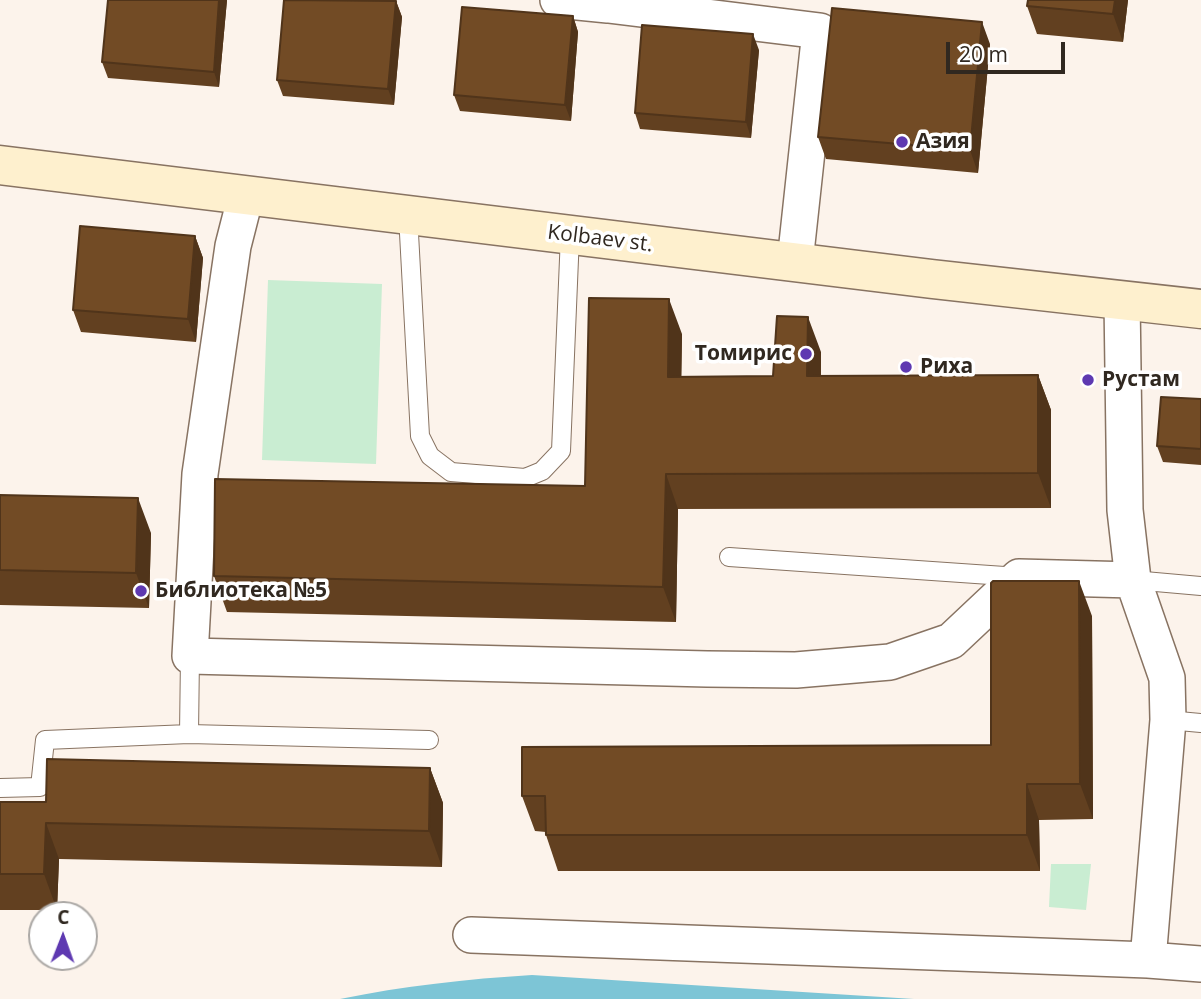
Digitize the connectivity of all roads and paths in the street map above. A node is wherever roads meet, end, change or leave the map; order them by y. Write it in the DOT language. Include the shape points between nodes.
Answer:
graph roads {
  1 [pos="558,0"];
  2 [pos="608,3"];
  3 [pos="0,165"];
  4 [pos="246,195"];
  5 [pos="408,215"];
  6 [pos="570,235"];
  7 [pos="795,262"];
  8 [pos="1122,300"];
  9 [pos="1201,309"];
  10 [pos="729,557"];
  11 [pos="1019,577"];
  12 [pos="1132,580"];
  13 [pos="1201,586"];
  14 [pos="190,656"];
  15 [pos="1184,721"];
  16 [pos="189,734"];
  17 [pos="429,740"];
  18 [pos="0,788"];
  19 [pos="471,935"];
  20 [pos="1148,960"];
  21 [pos="1201,964"];
  1 -- 2 [label="street"];
  2 -- 7 [label="street" via="820,31"];
  3 -- 4 [label="main road, Kolbaev st."];
  4 -- 5 [label="main road, Kolbaev st."];
  4 -- 14 [label="street" via="233,246 200,474"];
  5 -- 6 [label="main road, Kolbaev st."];
  5 -- 6 [label="lane" via="420,436 430,456 451,472 525,478 542,471 561,451"];
  6 -- 7 [label="main road, Kolbaev st."];
  7 -- 8 [label="main road, Kolbaev st."];
  8 -- 9 [label="main road, Kolbaev st."];
  8 -- 12 [label="street" via="1125,510"];
  10 -- 11 [label="lane"];
  11 -- 12 [label="street"];
  11 -- 14 [label="street" via="951,641 890,662 796,670 707,670"];
  12 -- 13 [label="lane"];
  12 -- 15 [label="street"];
  14 -- 16 [label="lane"];
  15 -- 20 [label="street"];
  16 -- 17 [label="lane"];
  16 -- 18 [label="lane" via="45,740 40,787"];
  19 -- 20 [label="street"];
  20 -- 21 [label="street"];
}
